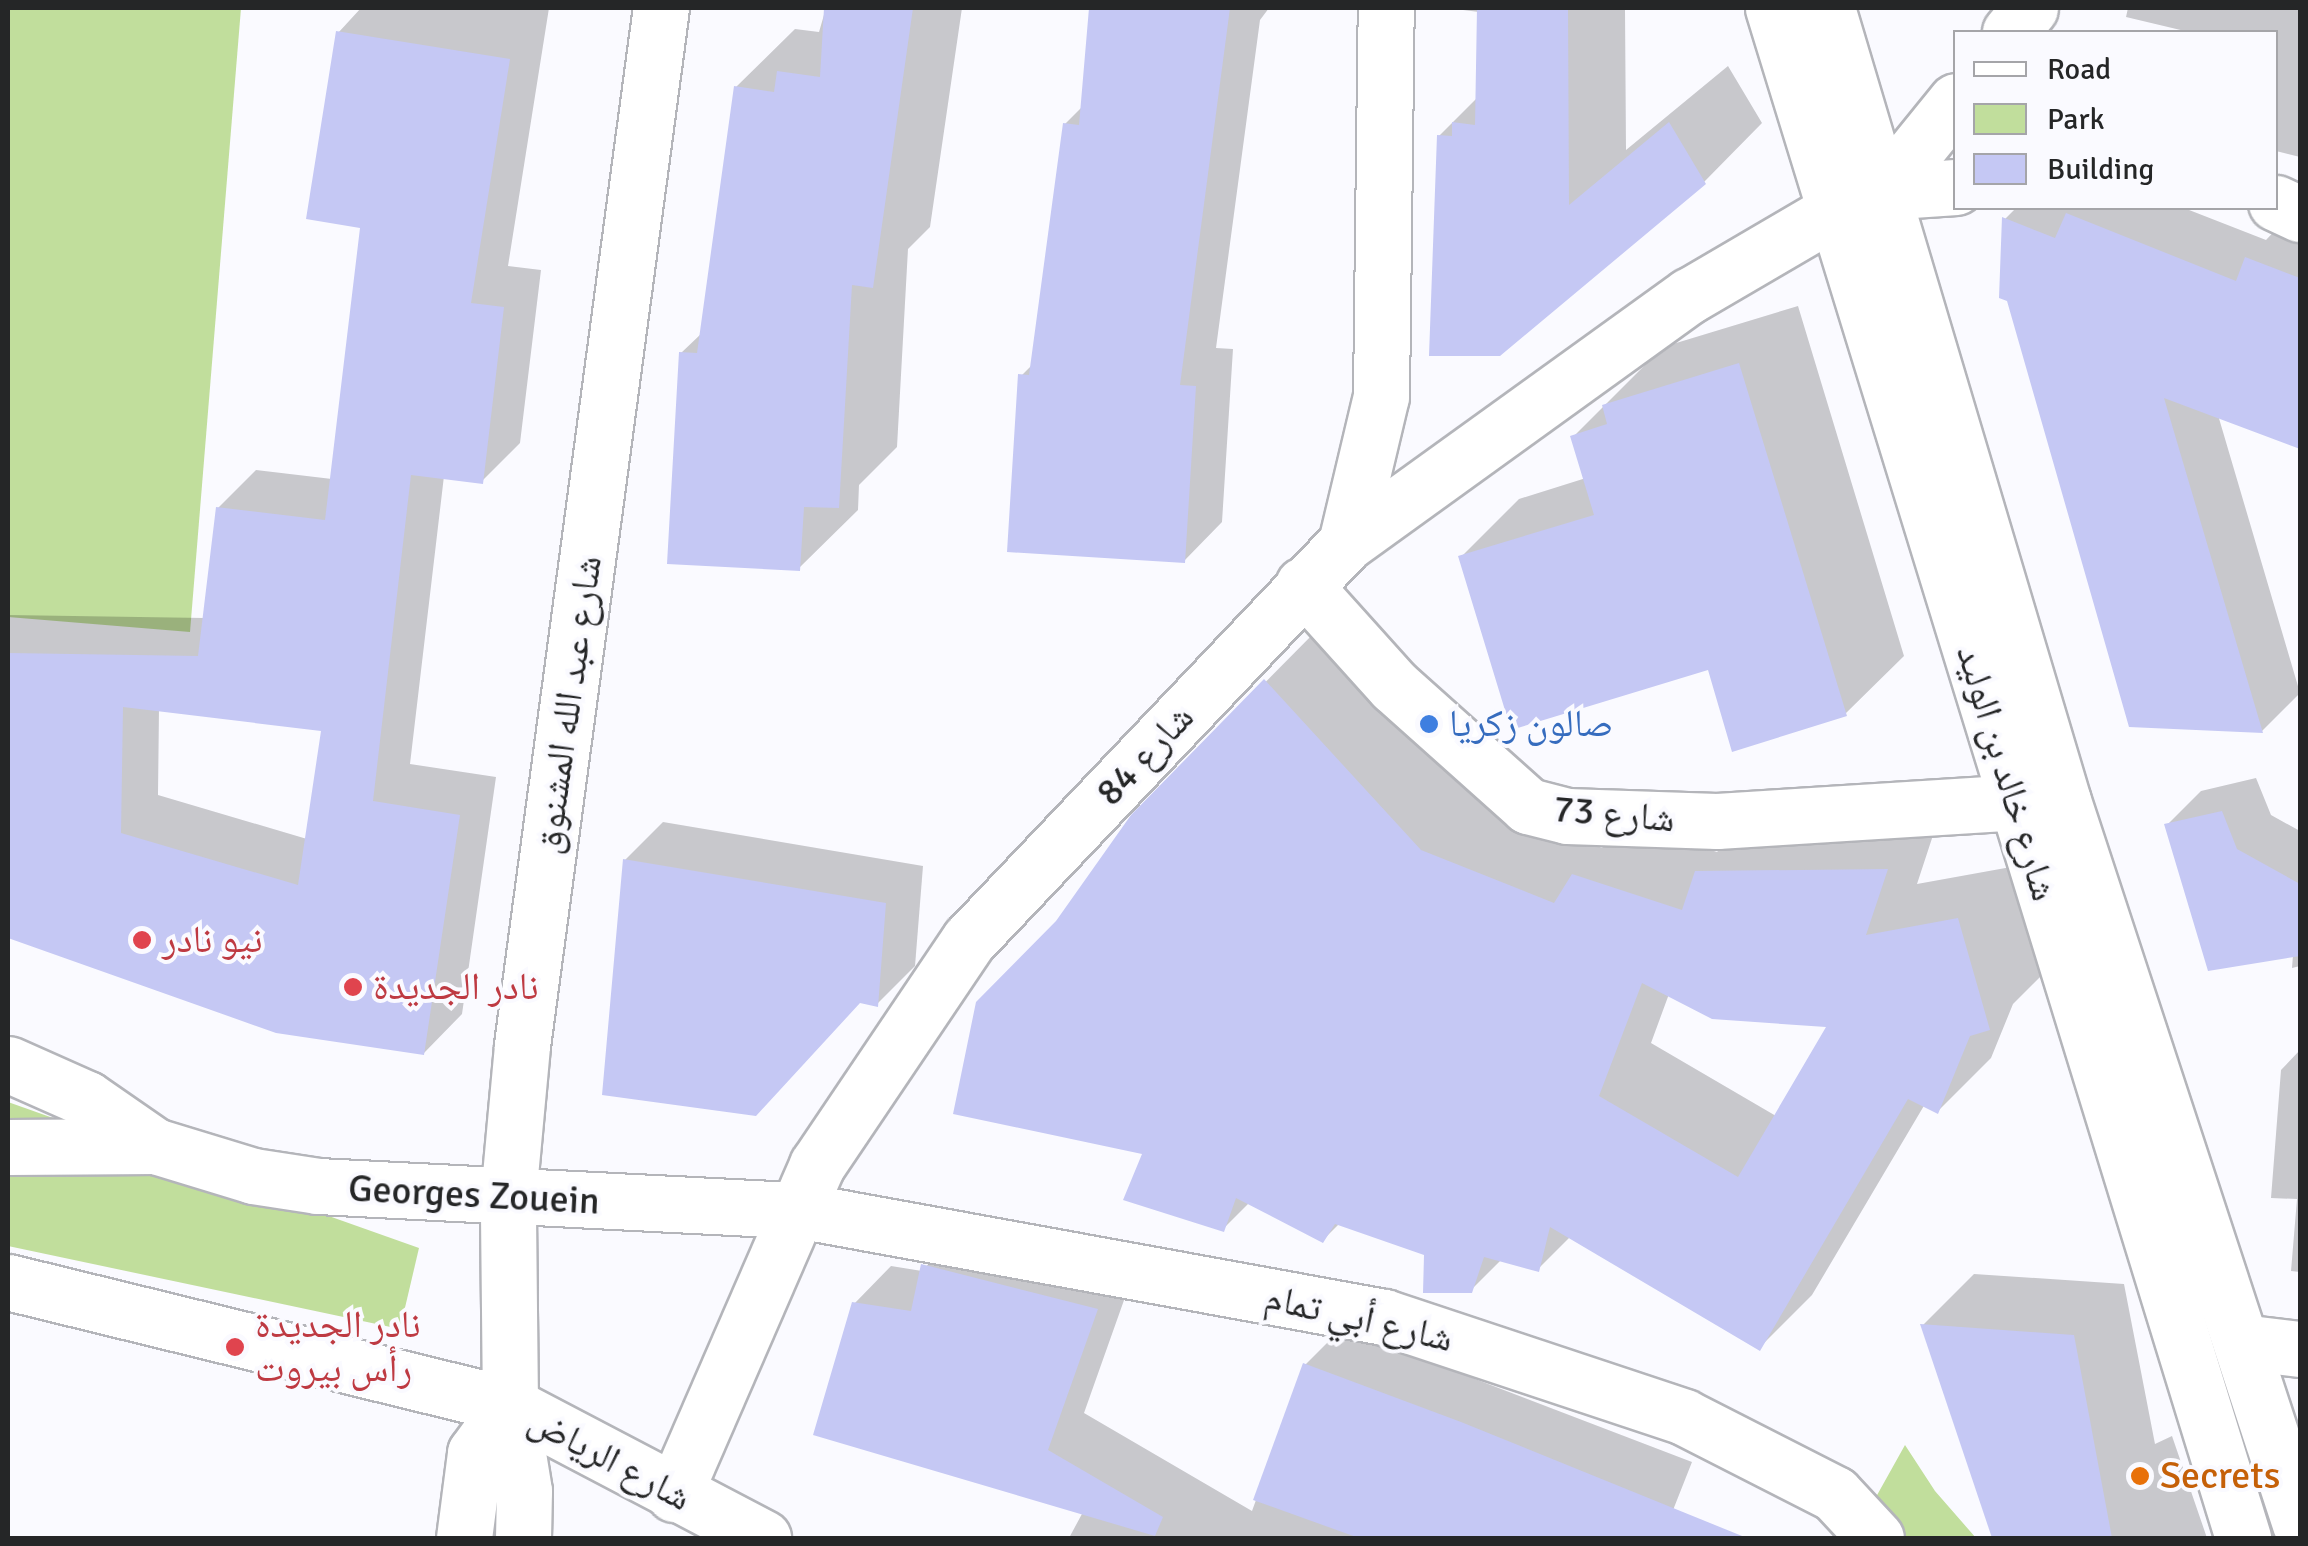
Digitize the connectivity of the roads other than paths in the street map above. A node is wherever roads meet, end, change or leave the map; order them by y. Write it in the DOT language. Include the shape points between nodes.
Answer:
graph roads {
  1 [pos="660,8"];
  2 [pos="1386,8"];
  3 [pos="1773,8"];
  4 [pos="1827,8"];
  5 [pos="2030,8"];
  6 [pos="2012,30"];
  7 [pos="1953,103"];
  8 [pos="1953,187"];
  9 [pos="1859,201"];
  10 [pos="1346,543"];
  11 [pos="1303,585"];
  12 [pos="2015,802"];
  13 [pos="8,1064"];
  14 [pos="156,1146"];
  15 [pos="8,1148"];
  16 [pos="508,1198"];
  17 [pos="798,1210"];
  18 [pos="8,1282"];
  19 [pos="2241,1342"];
  20 [pos="2300,1349"];
  21 [pos="510,1405"];
  22 [pos="674,1494"];
  23 [pos="2300,1524"];
  24 [pos="464,1538"];
  25 [pos="523,1538"];
  26 [pos="763,1538"];
  27 [pos="1876,1538"];
  28 [pos="2243,1538"];
  1 -- 16 [label="street, شارع عبد الله المشنوق" via="522,1046"];
  2 -- 10 [label="street" via="1380,396"];
  3 -- 9 [label="street, شارع خالد بن الوليد"];
  4 -- 9 [label="street, شارع خالد بن الوليد"];
  5 -- 6 [label="street"];
  7 -- 9 [label="street"];
  8 -- 9 [label="street"];
  9 -- 10 [label="street, شارع 84" via="1689,296"];
  9 -- 12 [label="street, شارع خالد بن الوليد"];
  9 -- 19 [label="street, شارع خالد بن الوليد"];
  10 -- 11 [label="street, شارع 84"];
  11 -- 12 [label="street, شارع 73" via="1394,686 1528,806 1567,816 1718,821"];
  11 -- 17 [label="street, شارع 84" via="969,940 840,1130"];
  12 -- 28 [label="street, شارع خالد بن الوليد"];
  13 -- 14 [label="street, Georges Zouein" via="88,1099"];
  14 -- 15 [label="street, Georges Zouein"];
  14 -- 16 [label="street, Georges Zouein" via="219,1168 318,1186"];
  16 -- 17 [label="street, Georges Zouein"];
  16 -- 21 [label="street, شارع عبد الله المشنوق"];
  17 -- 22 [label="street, شارع 84"];
  17 -- 27 [label="street, شارع أبي تمام" via="1384,1317 1684,1417 1836,1494"];
  18 -- 21 [label="street, شارع الرياض"];
  19 -- 20 [label="street"];
  19 -- 23 [label="street, شارع خالد بن الوليد"];
  21 -- 22 [label="street, شارع الرياض"];
  21 -- 24 [label="street" via="475,1453"];
  21 -- 25 [label="street, شارع عبد الله المشنوق" via="524,1492"];
  22 -- 26 [label="street, شارع الرياض"];
}
